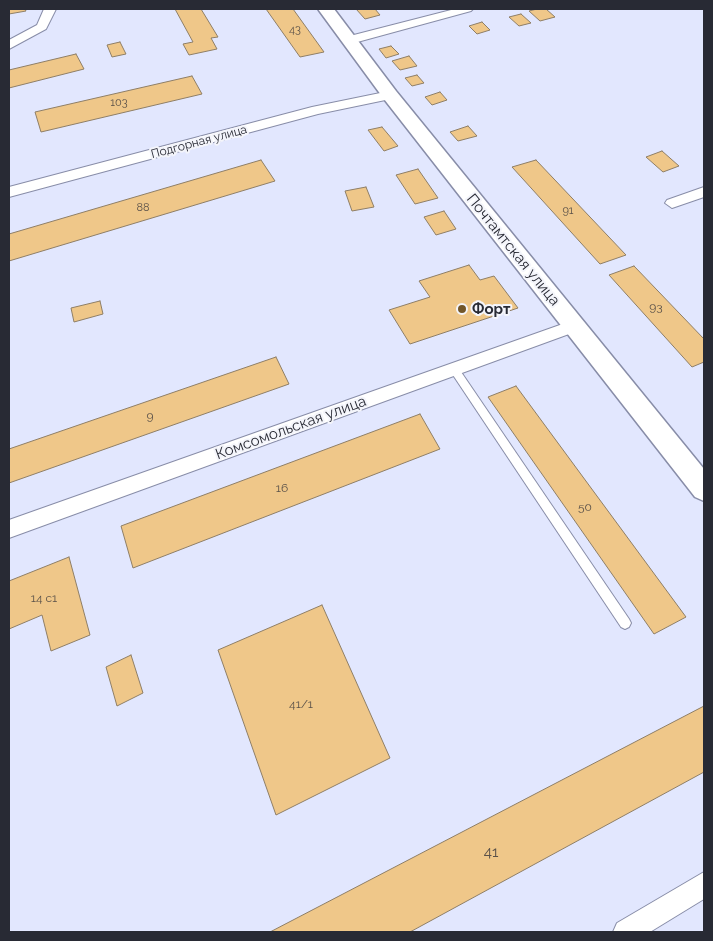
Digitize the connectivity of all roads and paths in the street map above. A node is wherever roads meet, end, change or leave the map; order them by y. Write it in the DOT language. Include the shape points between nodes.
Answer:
graph roads {
  1 [pos="50,9"];
  2 [pos="326,9"];
  3 [pos="467,9"];
  4 [pos="350,40"];
  5 [pos="9,45"];
  6 [pos="390,95"];
  7 [pos="9,192"];
  8 [pos="704,192"];
  9 [pos="672,203"];
  10 [pos="574,326"];
  11 [pos="454,369"];
  12 [pos="704,489"];
  13 [pos="9,529"];
  14 [pos="626,623"];
  15 [pos="704,885"];
  16 [pos="626,932"];
  1 -- 5 [label="street" via="42,27"];
  2 -- 4 [label="street, Почтамтская улица"];
  3 -- 4 [label="street"];
  4 -- 6 [label="street, Почтамтская улица"];
  6 -- 7 [label="street, Подгорная улица" via="318,110"];
  6 -- 10 [label="street, Почтамтская улица"];
  8 -- 9 [label="street"];
  10 -- 11 [label="street, Комсомольская улица"];
  10 -- 12 [label="street, Почтамтская улица"];
  11 -- 13 [label="street, Комсомольская улица"];
  11 -- 14 [label="lane"];
  15 -- 16 [label="street"];
}
